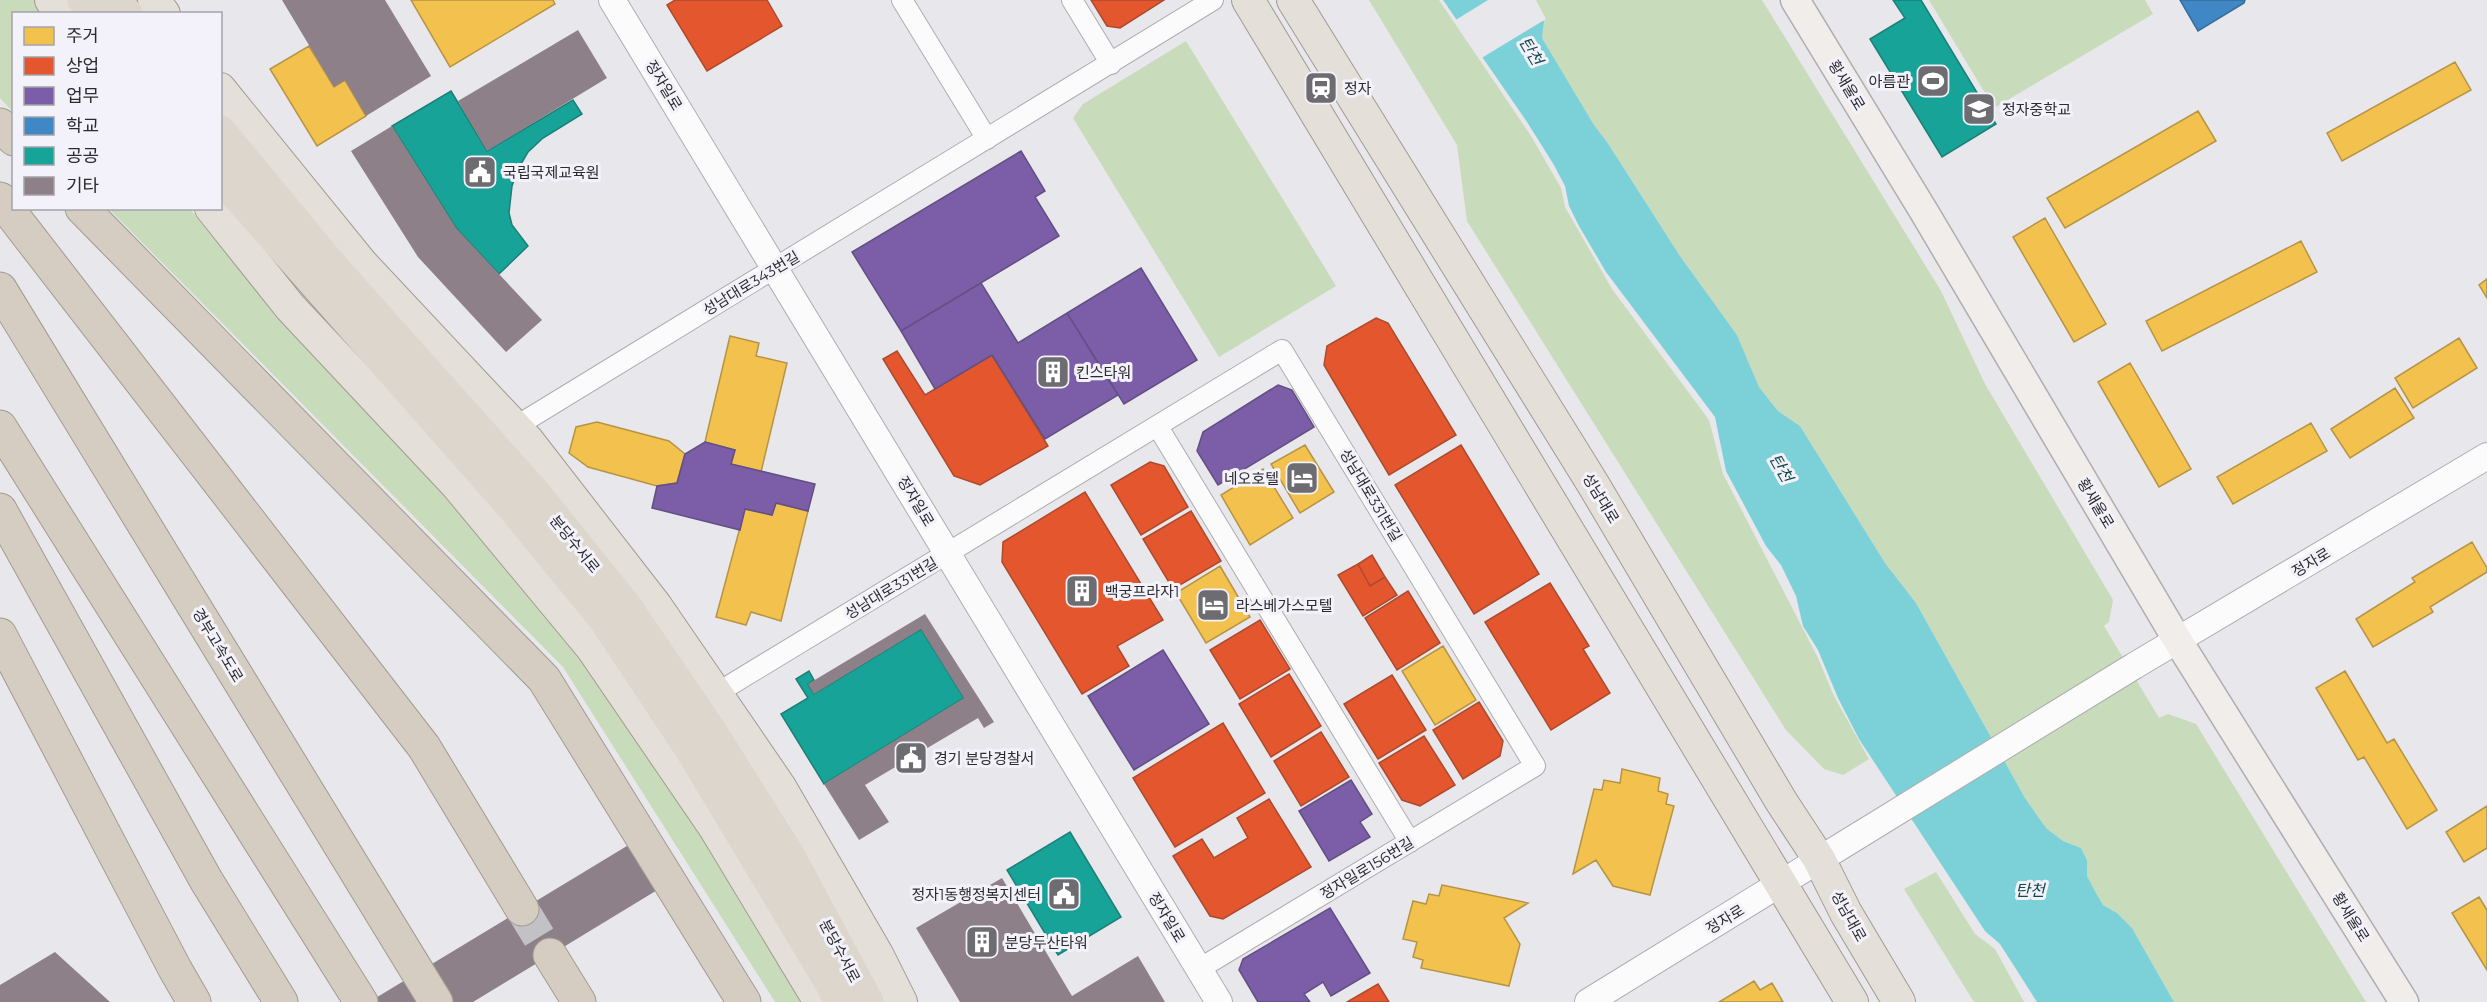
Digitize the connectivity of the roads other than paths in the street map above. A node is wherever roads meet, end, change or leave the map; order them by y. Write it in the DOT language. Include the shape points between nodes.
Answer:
graph roads {
  1 [pos="612,0"];
  2 [pos="902,0"];
  3 [pos="1072,0"];
  4 [pos="1213,0"];
  5 [pos="1248,0"];
  6 [pos="1293,0"];
  7 [pos="1795,0"];
  8 [pos="1111,64"];
  9 [pos="222,91"];
  10 [pos="0,125"];
  11 [pos="222,134"];
  12 [pos="12,137"];
  13 [pos="987,139"];
  14 [pos="223,191"];
  15 [pos="0,199"];
  16 [pos="84,210"];
  17 [pos="775,268"];
  18 [pos="0,289"];
  19 [pos="0,427"];
  20 [pos="515,427"];
  21 [pos="1158,427"];
  22 [pos="2487,456"];
  23 [pos="0,510"];
  24 [pos="948,553"];
  25 [pos="0,635"];
  26 [pos="2178,641"];
  27 [pos="717,693"];
  28 [pos="1535,766"];
  29 [pos="1410,842"];
  30 [pos="1819,859"];
  31 [pos="1782,883"];
  32 [pos="522,909"];
  33 [pos="550,955"];
  34 [pos="1199,969"];
  35 [pos="194,1002"];
  36 [pos="281,1002"];
  37 [pos="361,1002"];
  38 [pos="436,1002"];
  39 [pos="579,1002"];
  40 [pos="744,1002"];
  41 [pos="820,1002"];
  42 [pos="840,1002"];
  43 [pos="867,1002"];
  44 [pos="901,1002"];
  45 [pos="1219,1002"];
  46 [pos="1588,1002"];
  47 [pos="1852,1002"];
  48 [pos="1899,1002"];
  49 [pos="2404,1002"];
  1 -- 17 [label="street, 정자일로"];
  2 -- 13 [label="street"];
  3 -- 8 [label="street"];
  4 -- 8 [label="street, 성남대로343번길"];
  5 -- 31 [label="main road"];
  6 -- 30 [label="main road, 성남대로" via="1593,484"];
  7 -- 26 [label="main road, 황새울로"];
  8 -- 13 [label="street, 성남대로343번길"];
  9 -- 20 [label="main road" via="362,264"];
  10 -- 12 [label="highway"];
  11 -- 43 [label="highway, 분당수서로" via="331,266 534,493 625,606 788,855"];
  13 -- 17 [label="street, 성남대로343번길"];
  14 -- 41 [label="main road" via="290,307 456,484 592,648 715,828"];
  14 -- 42 [label="highway, 분당수서로" via="515,509 605,619 690,747"];
  15 -- 32 [label="highway" via="423,747"];
  16 -- 40 [label="highway" via="544,679"];
  17 -- 20 [label="street, 성남대로343번길"];
  17 -- 24 [label="street, 정자일로"];
  18 -- 38 [label="highway, 경부고속도로"];
  19 -- 37 [label="highway"];
  20 -- 27 [label="main road" via="656,606"];
  21 -- 24 [label="street, 성남대로331번길"];
  21 -- 28 [label="street, 성남대로331번길" via="1282,350"];
  21 -- 29 [label="street"];
  22 -- 26 [label="street, 정자로"];
  23 -- 36 [label="highway" via="200,869"];
  24 -- 27 [label="street, 성남대로331번길"];
  24 -- 34 [label="street, 정자일로"];
  25 -- 35 [label="highway"];
  26 -- 30 [label="street, 정자로, bridge"];
  26 -- 49 [label="main road, 황새울로"];
  27 -- 44 [label="main road" via="780,787"];
  28 -- 29 [label="street, 정자일로156번길"];
  29 -- 34 [label="street, 정자일로156번길"];
  30 -- 31 [label="street, 정자로"];
  30 -- 48 [label="main road, 성남대로"];
  31 -- 46 [label="street, 정자로"];
  31 -- 47 [label="main road"];
  33 -- 39 [label="highway"];
  34 -- 45 [label="street, 정자일로"];
}
